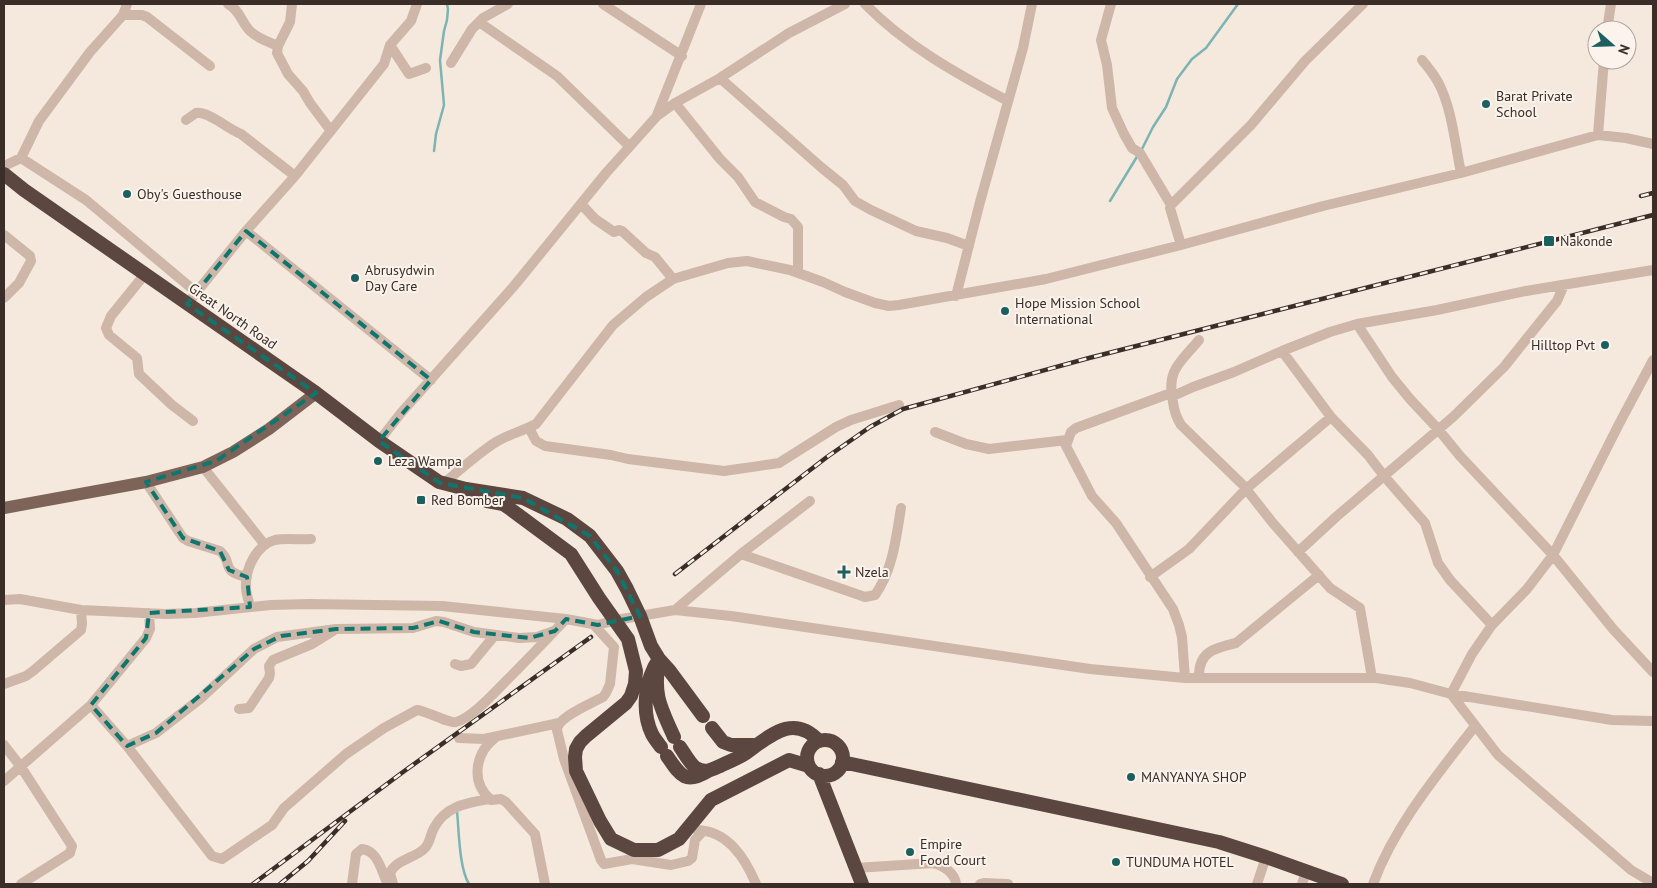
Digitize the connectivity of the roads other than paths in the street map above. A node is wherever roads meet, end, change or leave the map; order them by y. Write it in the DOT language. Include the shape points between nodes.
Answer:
graph roads {
  1 [pos="127,4"];
  2 [pos="228,4"];
  3 [pos="292,4"];
  4 [pos="417,4"];
  5 [pos="508,4"];
  6 [pos="622,4"];
  7 [pos="701,4"];
  8 [pos="844,4"];
  9 [pos="865,4"];
  10 [pos="1032,4"];
  11 [pos="1111,4"];
  12 [pos="1363,4"];
  13 [pos="1611,4"];
  14 [pos="609,7"];
  15 [pos="826,9"];
  16 [pos="123,15"];
  17 [pos="1609,20"];
  18 [pos="478,22"];
  19 [pos="390,45"];
  20 [pos="278,46"];
  21 [pos="682,56"];
  22 [pos="1422,60"];
  23 [pos="451,63"];
  24 [pos="210,66"];
  25 [pos="426,68"];
  26 [pos="1603,70"];
  27 [pos="720,78"];
  28 [pos="1008,101"];
  29 [pos="675,103"];
  30 [pos="657,116"];
  31 [pos="186,120"];
  32 [pos="331,131"];
  33 [pos="1598,135"];
  34 [pos="1653,144"];
  35 [pos="629,146"];
  36 [pos="22,158"];
  37 [pos="4,166"];
  38 [pos="1460,173"];
  39 [pos="4,174"];
  40 [pos="295,176"];
  41 [pos="581,204"];
  42 [pos="1171,205"];
  43 [pos="246,231"];
  44 [pos="4,235"];
  45 [pos="969,246"];
  46 [pos="1182,246"];
  47 [pos="1653,270"];
  48 [pos="798,272"];
  49 [pos="144,274"];
  50 [pos="673,279"];
  51 [pos="1564,285"];
  52 [pos="196,292"];
  53 [pos="956,296"];
  54 [pos="4,298"];
  55 [pos="187,304"];
  56 [pos="1357,324"];
  57 [pos="1199,340"];
  58 [pos="1282,351"];
  59 [pos="1653,360"];
  60 [pos="431,380"];
  61 [pos="316,393"];
  62 [pos="1171,395"];
  63 [pos="899,405"];
  64 [pos="1331,417"];
  65 [pos="193,421"];
  66 [pos="529,428"];
  67 [pos="1438,429"];
  68 [pos="935,432"];
  69 [pos="1067,440"];
  70 [pos="379,441"];
  71 [pos="203,467"];
  72 [pos="1384,476"];
  73 [pos="146,482"];
  74 [pos="443,484"];
  75 [pos="1246,489"];
  76 [pos="810,501"];
  77 [pos="4,508"];
  78 [pos="901,508"];
  79 [pos="311,540"];
  80 [pos="264,545"];
  81 [pos="1298,552"];
  82 [pos="741,554"];
  83 [pos="1553,555"];
  84 [pos="1319,575"];
  85 [pos="1150,576"];
  86 [pos="247,577"];
  87 [pos="4,600"];
  88 [pos="250,607"];
  89 [pos="82,610"];
  90 [pos="675,610"];
  91 [pos="149,613"];
  92 [pos="640,616"];
  93 [pos="566,620"];
  94 [pos="616,620"];
  95 [pos="594,625"];
  96 [pos="1492,625"];
  97 [pos="336,629"];
  98 [pos="555,631"];
  99 [pos="495,635"];
  100 [pos="659,660"];
  101 [pos="455,664"];
  102 [pos="1653,672"];
  103 [pos="1185,678"];
  104 [pos="1199,678"];
  105 [pos="1372,678"];
  106 [pos="4,684"];
  107 [pos="1451,694"];
  108 [pos="91,705"];
  109 [pos="240,709"];
  110 [pos="702,716"];
  111 [pos="1653,721"];
  112 [pos="558,724"];
  113 [pos="1475,726"];
  114 [pos="712,728"];
  115 [pos="496,737"];
  116 [pos="459,738"];
  117 [pos="819,741"];
  118 [pos="756,745"];
  119 [pos="4,746"];
  120 [pos="127,746"];
  121 [pos="842,762"];
  122 [pos="21,767"];
  123 [pos="814,770"];
  124 [pos="708,771"];
  125 [pos="4,781"];
  126 [pos="489,799"];
  127 [pos="686,830"];
  128 [pos="703,831"];
  129 [pos="1266,856"];
  130 [pos="856,868"];
  131 [pos="1306,870"];
  132 [pos="1648,882"];
  133 [pos="21,884"];
  134 [pos="352,884"];
  135 [pos="388,884"];
  136 [pos="393,884"];
  137 [pos="545,884"];
  138 [pos="756,884"];
  139 [pos="862,884"];
  140 [pos="956,884"];
  141 [pos="980,884"];
  142 [pos="1008,884"];
  143 [pos="1256,884"];
  144 [pos="1302,884"];
  145 [pos="1342,884"];
  146 [pos="1373,884"];
  1 -- 16 [label="street"];
  2 -- 20 [label="street" via="238,10 252,33"];
  3 -- 20 [label="street" via="291,19"];
  4 -- 19 [label="street" via="411,21"];
  5 -- 18 [label="street"];
  6 -- 14 [label="street"];
  7 -- 21 [label="street"];
  8 -- 15 [label="street"];
  9 -- 28 [label="street" via="903,38"];
  10 -- 28 [label="street"];
  11 -- 42 [label="street" via="1101,40 1112,108 1132,148 1140,153"];
  12 -- 42 [label="street" via="1304,61 1251,125"];
  13 -- 17 [label="street"];
  14 -- 21 [label="street"];
  15 -- 27 [label="street"];
  16 -- 24 [label="street" via="147,17"];
  16 -- 36 [label="street" via="90,52 44,116"];
  18 -- 23 [label="street"];
  18 -- 35 [label="street" via="557,76"];
  19 -- 25 [label="street" via="408,73"];
  19 -- 32 [label="street" via="384,64"];
  20 -- 32 [label="street" via="277,53 284,68"];
  21 -- 30 [label="street"];
  22 -- 38 [label="street" via="1442,92 1452,124"];
  26 -- 33 [label="street"];
  27 -- 29 [label="street"];
  27 -- 45 [label="street" via="839,181 854,201 916,231"];
  28 -- 45 [label="street"];
  29 -- 30 [label="street"];
  29 -- 48 [label="street" via="755,202 791,219 798,227"];
  30 -- 35 [label="street"];
  31 -- 40 [label="street" via="196,113 206,114 241,134"];
  32 -- 40 [label="street"];
  33 -- 34 [label="street"];
  33 -- 38 [label="street"];
  35 -- 41 [label="street"];
  36 -- 37 [label="street"];
  36 -- 52 [label="street" via="86,200"];
  38 -- 46 [label="street" via="1323,206"];
  39 -- 49 [label="highway, Great North Road"];
  40 -- 43 [label="street"];
  41 -- 50 [label="street" via="607,228 614,232 622,231 646,254 655,258"];
  41 -- 60 [label="street"];
  42 -- 46 [label="street"];
  43 -- 52 [label="street"];
  43 -- 60 [label="street"];
  44 -- 54 [label="street" via="30,256 31,261 19,283"];
  45 -- 53 [label="street"];
  46 -- 53 [label="street" via="1046,279"];
  47 -- 51 [label="street"];
  48 -- 50 [label="street" via="747,261 728,263"];
  48 -- 53 [label="street" via="860,298 890,306"];
  49 -- 55 [label="highway, Great North Road"];
  49 -- 65 [label="street" via="111,316 106,328 109,335 137,358 139,374"];
  50 -- 66 [label="street" via="613,325 541,419"];
  51 -- 56 [label="street"];
  51 -- 67 [label="street" via="1557,301 1504,367"];
  52 -- 55 [label="street"];
  55 -- 61 [label="highway, Great North Road"];
  56 -- 58 [label="street"];
  56 -- 67 [label="street" via="1392,377"];
  57 -- 62 [label="street" via="1172,375"];
  58 -- 62 [label="street"];
  58 -- 64 [label="street"];
  59 -- 83 [label="street"];
  60 -- 70 [label="street"];
  61 -- 70 [label="highway, Great North Road"];
  61 -- 71 [label="main road" via="269,429"];
  62 -- 69 [label="street" via="1076,428"];
  62 -- 75 [label="street" via="1175,415 1181,424"];
  63 -- 66 [label="street" via="846,422 779,463 724,471 544,446 536,441"];
  64 -- 72 [label="street"];
  64 -- 75 [label="street"];
  66 -- 74 [label="street" via="494,443"];
  67 -- 72 [label="street"];
  67 -- 83 [label="street"];
  68 -- 69 [label="street" via="988,449"];
  69 -- 85 [label="street" via="1068,452 1092,496 1116,523"];
  70 -- 74 [label="highway, Great North Road"];
  71 -- 73 [label="main road"];
  71 -- 80 [label="street"];
  72 -- 81 [label="street"];
  72 -- 96 [label="street" via="1425,523 1438,563 1450,580"];
  73 -- 77 [label="main road"];
  73 -- 86 [label="street" via="183,538 220,551 230,570"];
  74 -- 92 [label="highway" via="523,498 567,519 590,536 617,571"];
  74 -- 94 [label="highway, Great North Road" via="459,497 496,502 510,508 571,554"];
  75 -- 81 [label="street"];
  75 -- 85 [label="street" via="1189,549"];
  76 -- 82 [label="street"];
  78 -- 82 [label="street" via="894,550 875,595 866,597"];
  79 -- 80 [label="street" via="277,540"];
  80 -- 86 [label="street" via="257,552"];
  81 -- 84 [label="street"];
  82 -- 90 [label="street"];
  83 -- 96 [label="street" via="1514,604"];
  83 -- 102 [label="street"];
  84 -- 104 [label="street" via="1236,643 1205,656 1200,663"];
  84 -- 105 [label="street" via="1330,588 1360,608"];
  85 -- 103 [label="street" via="1180,625"];
  86 -- 88 [label="street"];
  87 -- 89 [label="street" via="20,599"];
  88 -- 91 [label="street" via="195,613"];
  88 -- 93 [label="street" via="309,604 442,606"];
  89 -- 91 [label="street"];
  89 -- 106 [label="street" via="79,632 34,671"];
  90 -- 92 [label="street"];
  90 -- 103 [label="street" via="1090,669"];
  91 -- 108 [label="street" via="150,629 146,638"];
  92 -- 94 [label="street"];
  92 -- 100 [label="highway"];
  93 -- 95 [label="street"];
  93 -- 98 [label="street"];
  94 -- 95 [label="street"];
  94 -- 127 [label="highway, Great North Road" via="628,639 636,670 635,684 626,703 580,742 575,757 576,771 611,838 634,850 658,850 679,839"];
  95 -- 112 [label="street" via="614,647 610,684 602,697"];
  96 -- 107 [label="street"];
  97 -- 99 [label="street" via="414,628 439,621"];
  97 -- 109 [label="street" via="312,644 273,660 269,666 269,678 249,708"];
  97 -- 120 [label="street" via="285,635 263,643 169,724 152,736"];
  98 -- 99 [label="street" via="529,638"];
  98 -- 120 [label="street" via="474,712 452,722 417,710 384,728 337,761 284,808 272,825 222,859 212,856"];
  99 -- 101 [label="street" via="471,664"];
  100 -- 110 [label="highway"];
  100 -- 124 [label="highway" via="656,679 659,705 677,742 694,767"];
  100 -- 124 [label="highway" via="652,670 646,702 646,716 652,734 684,777 691,779"];
  103 -- 104 [label="street"];
  104 -- 105 [label="street"];
  105 -- 107 [label="street" via="1410,683"];
  107 -- 111 [label="street" via="1612,720"];
  107 -- 113 [label="street"];
  108 -- 120 [label="street"];
  108 -- 122 [label="street"];
  112 -- 115 [label="street"];
  112 -- 128 [label="street" via="564,759 602,862 608,864 632,859 671,865 688,861 692,858 695,840"];
  113 -- 132 [label="street" via="1498,755"];
  113 -- 146 [label="street" via="1422,796 1393,841"];
  114 -- 118 [label="highway" via="723,742 730,745"];
  115 -- 116 [label="street"];
  115 -- 126 [label="street" via="484,748 479,761 480,785"];
  117 -- 118 [label="highway" via="806,730 792,727 776,732"];
  117 -- 121 [label="highway" via="836,743"];
  117 -- 123 [label="highway" via="808,753"];
  118 -- 124 [label="highway" via="745,754"];
  119 -- 122 [label="street"];
  121 -- 123 [label="highway" via="831,774"];
  121 -- 129 [label="highway" via="1219,842"];
  122 -- 125 [label="street"];
  122 -- 133 [label="street" via="72,846 70,853"];
  123 -- 127 [label="highway, Great North Road" via="789,760 711,800"];
  123 -- 130 [label="highway"];
  126 -- 136 [label="street" via="465,803 444,814 424,850 393,867 390,873"];
  126 -- 137 [label="street" via="506,802 535,834"];
  127 -- 128 [label="street"];
  128 -- 138 [label="street" via="730,842"];
  129 -- 131 [label="highway"];
  129 -- 143 [label="street"];
  130 -- 139 [label="highway"];
  130 -- 140 [label="street" via="940,864"];
  131 -- 144 [label="street"];
  131 -- 145 [label="highway"];
  134 -- 135 [label="street" via="356,854 358,850 365,849 376,857"];
  141 -- 142 [label="street"];
}
